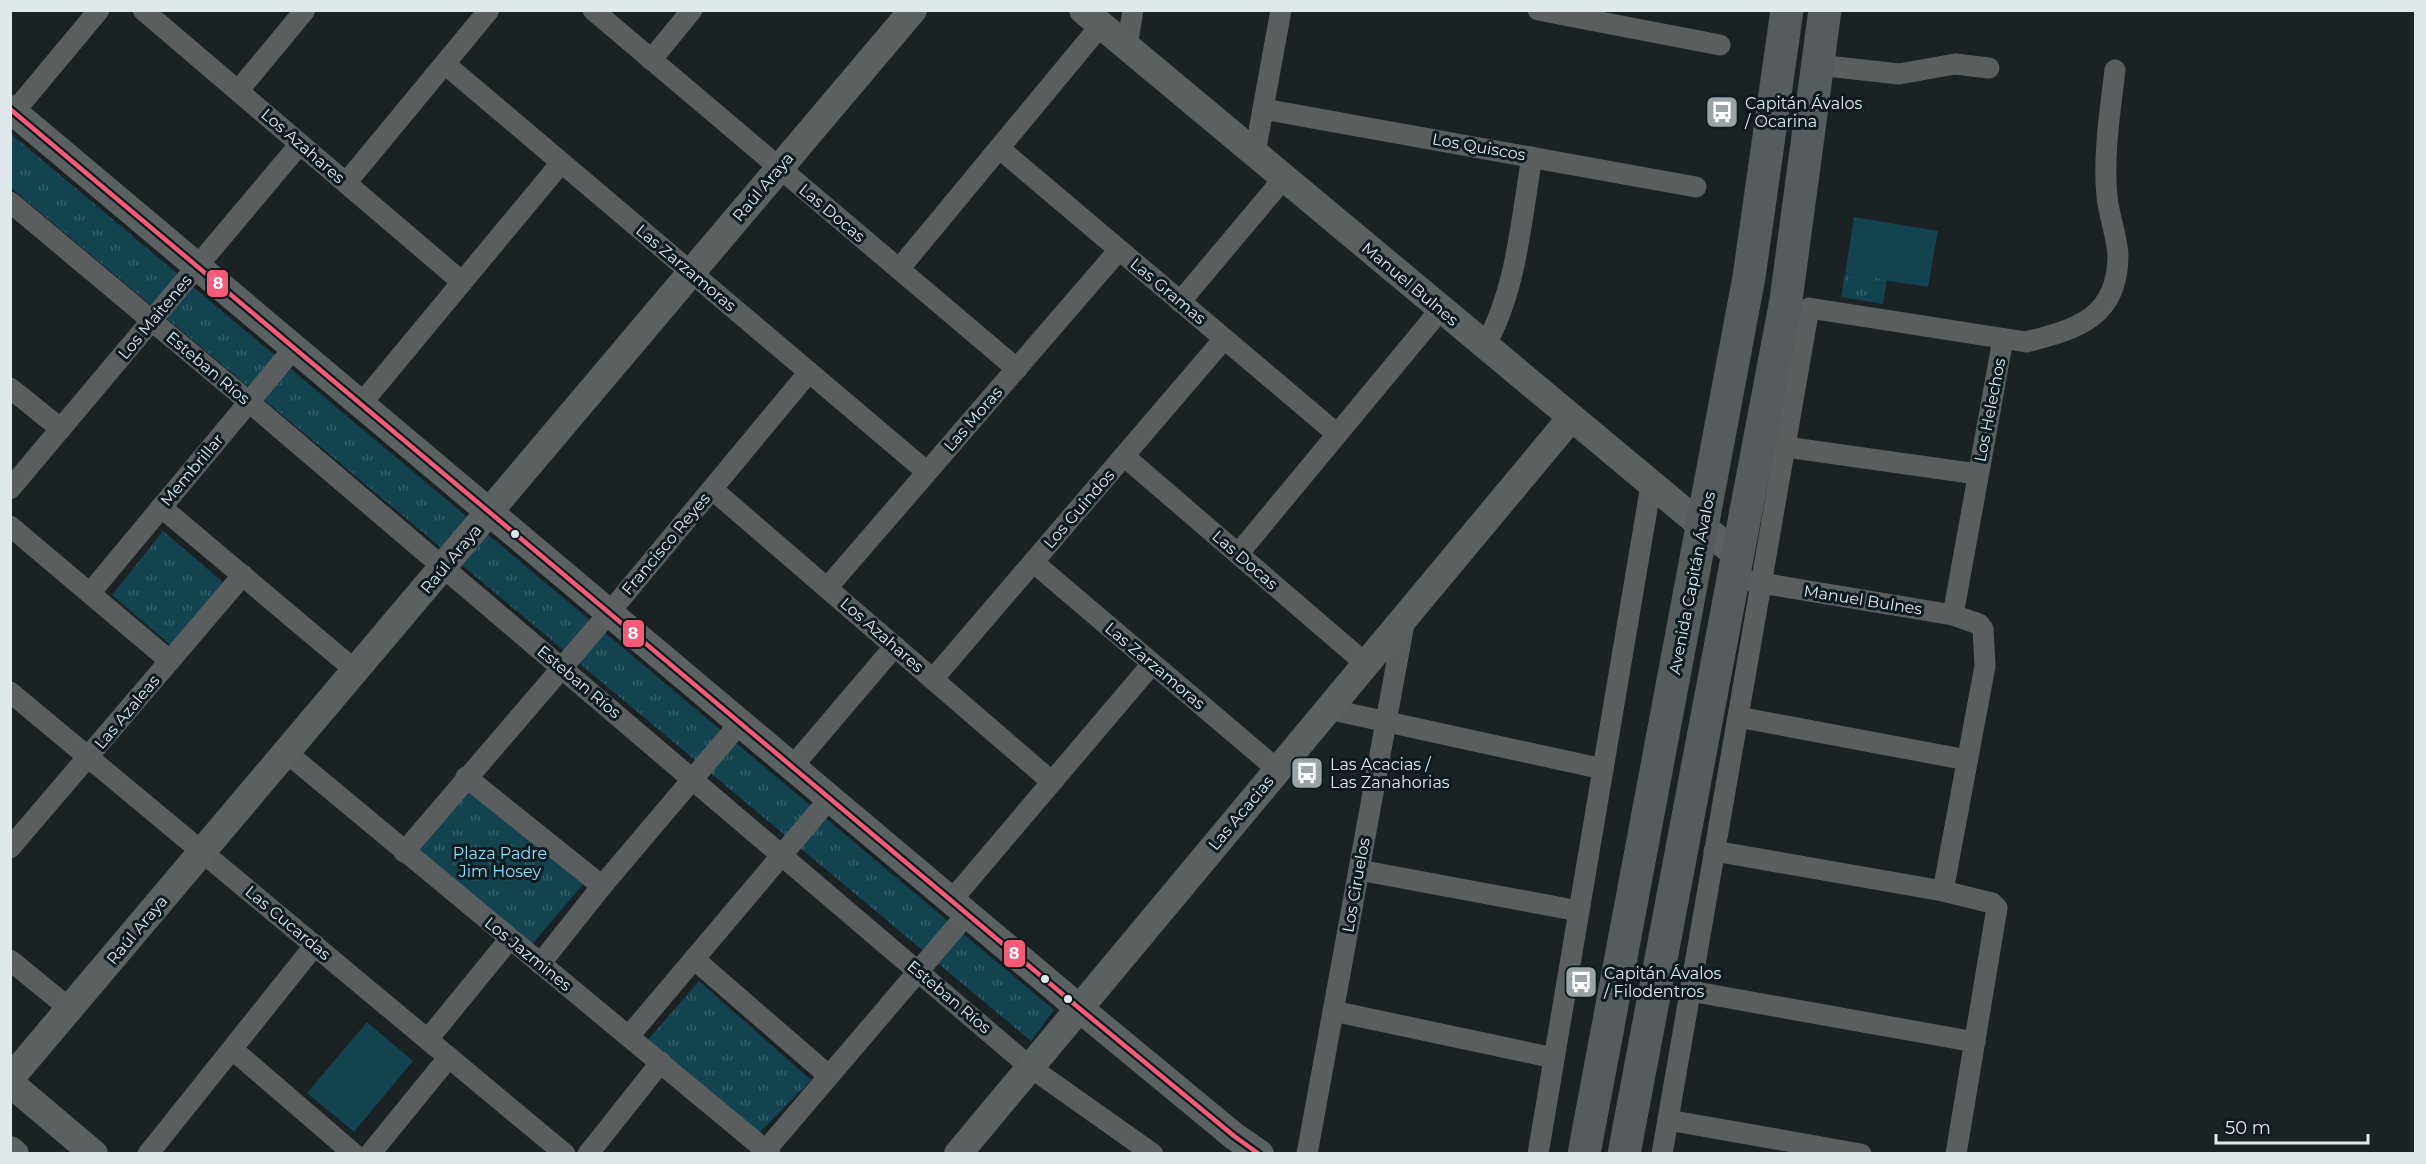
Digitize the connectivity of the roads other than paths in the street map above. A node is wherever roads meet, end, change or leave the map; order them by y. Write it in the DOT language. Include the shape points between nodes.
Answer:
graph roads {
  1 [pos="99,10"];
  2 [pos="143,10"];
  3 [pos="305,10"];
  4 [pos="489,10"];
  5 [pos="592,10"];
  6 [pos="692,10"];
  7 [pos="913,10"];
  8 [pos="1133,10"];
  9 [pos="1281,10"];
  10 [pos="1538,10"];
  11 [pos="1787,10"];
  12 [pos="1825,10"];
  13 [pos="1563,13"];
  14 [pos="1092,18"];
  15 [pos="1720,45"];
  16 [pos="1127,46"];
  17 [pos="651,60"];
  18 [pos="444,64"];
  19 [pos="1818,65"];
  20 [pos="1989,68"];
  21 [pos="2115,70"];
  22 [pos="238,91"];
  23 [pos="1263,109"];
  24 [pos="12,111"];
  25 [pos="300,144"];
  26 [pos="999,148"];
  27 [pos="1255,153"];
  28 [pos="1532,157"];
  29 [pos="561,163"];
  30 [pos="780,168"];
  31 [pos="1284,178"];
  32 [pos="346,183"];
  33 [pos="1696,187"];
  34 [pos="10,202"];
  35 [pos="1119,250"];
  36 [pos="198,267"];
  37 [pos="899,269"];
  38 [pos="691,272"];
  39 [pos="462,282"];
  40 [pos="1180,302"];
  41 [pos="1441,309"];
  42 [pos="152,321"];
  43 [pos="1224,339"];
  44 [pos="2003,339"];
  45 [pos="1485,346"];
  46 [pos="294,348"];
  47 [pos="1017,369"];
  48 [pos="809,372"];
  49 [pos="10,388"];
  50 [pos="249,402"];
  51 [pos="361,404"];
  52 [pos="1571,418"];
  53 [pos="61,429"];
  54 [pos="1337,435"];
  55 [pos="1772,445"];
  56 [pos="1124,456"];
  57 [pos="927,472"];
  58 [pos="1977,474"];
  59 [pos="1651,485"];
  60 [pos="10,489"];
  61 [pos="712,489"];
  62 [pos="161,507"];
  63 [pos="490,513"];
  64 [pos="10,526"];
  65 [pos="1703,528"];
  66 [pos="1238,554"];
  67 [pos="1033,562"];
  68 [pos="444,567"];
  69 [pos="1744,573"];
  70 [pos="243,575"];
  71 [pos="827,588"];
  72 [pos="90,593"];
  73 [pos="609,613"];
  74 [pos="1953,615"];
  75 [pos="1405,617"];
  76 [pos="895,646"];
  77 [pos="170,661"];
  78 [pos="1152,664"];
  79 [pos="1366,664"];
  80 [pos="561,667"];
  81 [pos="356,671"];
  82 [pos="933,679"];
  83 [pos="10,692"];
  84 [pos="1328,709"];
  85 [pos="1738,717"];
  86 [pos="1386,722"];
  87 [pos="740,723"];
  88 [pos="287,753"];
  89 [pos="89,757"];
  90 [pos="1967,760"];
  91 [pos="792,767"];
  92 [pos="1278,770"];
  93 [pos="1603,770"];
  94 [pos="466,777"];
  95 [pos="693,780"];
  96 [pos="1052,782"];
  97 [pos="830,798"];
  98 [pos="13,839"];
  99 [pos="1714,851"];
  100 [pos="203,852"];
  101 [pos="404,852"];
  102 [pos="782,856"];
  103 [pos="1359,870"];
  104 [pos="602,886"];
  105 [pos="1943,891"];
  106 [pos="959,907"];
  107 [pos="1579,911"];
  108 [pos="509,940"];
  109 [pos="315,945"];
  110 [pos="694,959"];
  111 [pos="10,960"];
  112 [pos="540,964"];
  113 [pos="919,972"];
  114 [pos="1690,991"];
  115 [pos="1079,1008"];
  116 [pos="70,1009"];
  117 [pos="1333,1011"];
  118 [pos="629,1036"];
  119 [pos="428,1039"];
  120 [pos="1975,1042"];
  121 [pos="231,1049"];
  122 [pos="449,1057"];
  123 [pos="1554,1059"];
  124 [pos="661,1062"];
  125 [pos="1030,1067"];
  126 [pos="828,1075"];
  127 [pos="10,1081"];
  128 [pos="1668,1120"];
  129 [pos="540,1146"];
  130 [pos="10,1150"];
  131 [pos="768,1152"];
  132 [pos="1252,1152"];
  133 [pos="15,1154"];
  134 [pos="94,1154"];
  135 [pos="148,1154"];
  136 [pos="354,1154"];
  137 [pos="370,1154"];
  138 [pos="565,1154"];
  139 [pos="588,1154"];
  140 [pos="958,1154"];
  141 [pos="1154,1154"];
  142 [pos="1307,1154"];
  143 [pos="1538,1154"];
  144 [pos="1584,1154"];
  145 [pos="1624,1154"];
  146 [pos="1662,1154"];
  147 [pos="1861,1154"];
  148 [pos="1956,1154"];
  1 -- 24 [label="street"];
  2 -- 22 [label="street, Los Azahares"];
  3 -- 22 [label="street"];
  4 -- 18 [label="street"];
  5 -- 17 [label="street, Las Docas"];
  6 -- 17 [label="street"];
  7 -- 30 [label="street, Raúl Araya"];
  8 -- 16 [label="street"];
  9 -- 23 [label="street"];
  10 -- 13 [label="street"];
  11 -- 65 [label="highway, Avenida Capitán Ávalos" via="1754,247"];
  12 -- 19 [label="highway"];
  13 -- 15 [label="street"];
  14 -- 16 [label="street, Manuel Bulnes"];
  14 -- 26 [label="street"];
  16 -- 27 [label="street, Manuel Bulnes"];
  17 -- 30 [label="street, Las Docas"];
  18 -- 29 [label="street, Las Zarzamoras"];
  18 -- 32 [label="street"];
  19 -- 20 [label="street" via="1899,74 1955,64"];
  19 -- 55 [label="highway"];
  21 -- 44 [label="street, Los Helechos" via="2107,135 2107,197 2118,255 2113,294 2093,319 2060,334 2026,342"];
  22 -- 25 [label="street, Los Azahares"];
  23 -- 27 [label="street"];
  23 -- 28 [label="street, Los Quiscos"];
  24 -- 36 [label="street"];
  25 -- 32 [label="street, Los Azahares"];
  25 -- 36 [label="street, Los Maitenes"];
  26 -- 35 [label="street, Las Gramas"];
  26 -- 37 [label="street"];
  27 -- 31 [label="street, Manuel Bulnes"];
  28 -- 33 [label="street, Los Quiscos"];
  28 -- 45 [label="street" via="1509,290"];
  29 -- 38 [label="street, Las Zarzamoras"];
  29 -- 39 [label="street"];
  30 -- 37 [label="street, Las Docas"];
  30 -- 38 [label="street, Raúl Araya"];
  31 -- 40 [label="street"];
  31 -- 41 [label="street, Manuel Bulnes"];
  32 -- 39 [label="street, Los Azahares"];
  34 -- 42 [label="street, Esteban Ríos"];
  35 -- 40 [label="street, Las Gramas"];
  35 -- 47 [label="street, Las Moras"];
  36 -- 42 [label="street, Los Maitenes"];
  36 -- 46 [label="street"];
  37 -- 47 [label="street, Las Docas"];
  38 -- 48 [label="street, Las Zarzamoras"];
  38 -- 63 [label="street, Raúl Araya"];
  39 -- 51 [label="street"];
  40 -- 43 [label="street, Las Gramas"];
  41 -- 45 [label="street, Manuel Bulnes"];
  41 -- 54 [label="street"];
  42 -- 50 [label="street, Esteban Ríos"];
  42 -- 53 [label="street, Los Maitenes"];
  43 -- 54 [label="street, Las Gramas"];
  43 -- 56 [label="street, Los Guindos"];
  44 -- 55 [label="street" via="1809,308"];
  44 -- 58 [label="street, Los Helechos"];
  45 -- 52 [label="street, Manuel Bulnes"];
  46 -- 50 [label="street, Membrillar"];
  46 -- 51 [label="street"];
  47 -- 57 [label="street, Las Moras"];
  48 -- 57 [label="street, Las Zarzamoras"];
  48 -- 61 [label="street, Francisco Reyes"];
  49 -- 53 [label="street"];
  50 -- 62 [label="street, Membrillar"];
  50 -- 68 [label="street, Esteban Ríos"];
  51 -- 63 [label="street"];
  52 -- 59 [label="street, Manuel Bulnes"];
  52 -- 75 [label="street, Las Acacias"];
  53 -- 60 [label="street, Los Maitenes"];
  54 -- 66 [label="street"];
  55 -- 58 [label="street"];
  55 -- 69 [label="highway"];
  56 -- 66 [label="street, Las Docas"];
  56 -- 67 [label="street, Los Guindos"];
  57 -- 71 [label="street, Las Moras"];
  58 -- 74 [label="street, Los Helechos"];
  59 -- 65 [label="street, Manuel Bulnes"];
  59 -- 93 [label="street"];
  61 -- 71 [label="street, Los Azahares"];
  61 -- 73 [label="street, Francisco Reyes"];
  62 -- 70 [label="street"];
  62 -- 72 [label="street, Membrillar"];
  63 -- 68 [label="street, Raúl Araya"];
  63 -- 73 [label="street"];
  64 -- 72 [label="street"];
  65 -- 69 [label="street, Manuel Bulnes"];
  65 -- 144 [label="highway, Avenida Capitán Ávalos"];
  66 -- 79 [label="street, Las Docas"];
  67 -- 78 [label="street, Las Zarzamoras"];
  67 -- 82 [label="street, Los Guindos"];
  68 -- 80 [label="street, Esteban Ríos"];
  68 -- 81 [label="street, Raúl Araya"];
  69 -- 74 [label="street, Manuel Bulnes"];
  69 -- 85 [label="street"];
  69 -- 145 [label="highway"];
  70 -- 77 [label="street, Las Azaleas"];
  70 -- 81 [label="street"];
  71 -- 76 [label="street, Los Azahares"];
  72 -- 77 [label="street"];
  73 -- 80 [label="street, Francisco Reyes"];
  73 -- 87 [label="street"];
  74 -- 90 [label="street, Manuel Bulnes" via="1979,624 1984,635 1984,666"];
  75 -- 79 [label="street, Las Acacias"];
  75 -- 86 [label="street, Los Ciruelos"];
  76 -- 82 [label="street, Los Azahares"];
  76 -- 91 [label="street"];
  77 -- 89 [label="street, Las Azaleas"];
  78 -- 92 [label="street, Las Zarzamoras"];
  78 -- 96 [label="street"];
  79 -- 84 [label="street, Las Acacias"];
  80 -- 94 [label="street, Francisco Reyes"];
  80 -- 95 [label="street, Esteban Ríos"];
  81 -- 88 [label="street, Raúl Araya"];
  82 -- 96 [label="street, Los Azahares"];
  83 -- 89 [label="street, Las Cucardas"];
  84 -- 86 [label="street"];
  84 -- 92 [label="street, Las Acacias"];
  85 -- 90 [label="street"];
  85 -- 99 [label="street"];
  86 -- 93 [label="street"];
  86 -- 103 [label="street, Los Ciruelos"];
  87 -- 91 [label="street"];
  87 -- 95 [label="street"];
  88 -- 100 [label="street, Raúl Araya"];
  88 -- 101 [label="street, Los Jazmines"];
  89 -- 98 [label="street, Las Azaleas"];
  89 -- 100 [label="street, Las Cucardas"];
  90 -- 105 [label="street"];
  91 -- 97 [label="street"];
  92 -- 115 [label="street, Las Acacias"];
  93 -- 107 [label="street"];
  94 -- 101 [label="street, Francisco Reyes"];
  94 -- 104 [label="street"];
  95 -- 102 [label="street, Esteban Ríos"];
  95 -- 104 [label="street"];
  96 -- 106 [label="street"];
  97 -- 102 [label="street"];
  97 -- 106 [label="street"];
  99 -- 105 [label="street"];
  99 -- 114 [label="street"];
  100 -- 109 [label="street, Las Cucardas"];
  100 -- 116 [label="street, Raúl Araya"];
  101 -- 108 [label="street, Los Jazmines"];
  102 -- 110 [label="street"];
  102 -- 113 [label="street, Esteban Ríos"];
  103 -- 107 [label="street"];
  103 -- 117 [label="street, Los Ciruelos"];
  104 -- 112 [label="street"];
  105 -- 120 [label="street" via="1992,903 1997,908"];
  106 -- 113 [label="street"];
  106 -- 115 [label="street"];
  107 -- 123 [label="street"];
  108 -- 112 [label="street, Los Jazmines"];
  108 -- 119 [label="street"];
  109 -- 119 [label="street, Las Cucardas"];
  109 -- 121 [label="street"];
  110 -- 118 [label="street"];
  110 -- 126 [label="street"];
  111 -- 116 [label="street"];
  112 -- 118 [label="street, Los Jazmines"];
  113 -- 125 [label="street, Esteban Ríos"];
  113 -- 126 [label="street"];
  114 -- 120 [label="street"];
  114 -- 128 [label="street"];
  115 -- 125 [label="street, Las Acacias"];
  115 -- 132 [label="street"];
  116 -- 127 [label="street, Raúl Araya"];
  117 -- 123 [label="street"];
  117 -- 142 [label="street, Los Ciruelos"];
  118 -- 124 [label="street, Los Jazmines"];
  119 -- 122 [label="street, Las Cucardas"];
  120 -- 148 [label="street"];
  121 -- 135 [label="street"];
  121 -- 136 [label="street"];
  122 -- 129 [label="street, Las Cucardas"];
  122 -- 137 [label="street"];
  123 -- 143 [label="street"];
  124 -- 131 [label="street, Los Jazmines"];
  124 -- 139 [label="street"];
  125 -- 140 [label="street, Las Acacias"];
  125 -- 141 [label="street, Esteban Ríos"];
  126 -- 131 [label="street"];
  127 -- 134 [label="street"];
  128 -- 146 [label="street"];
  128 -- 147 [label="street"];
  129 -- 138 [label="street, Las Cucardas"];
  130 -- 133 [label="street"];
}
